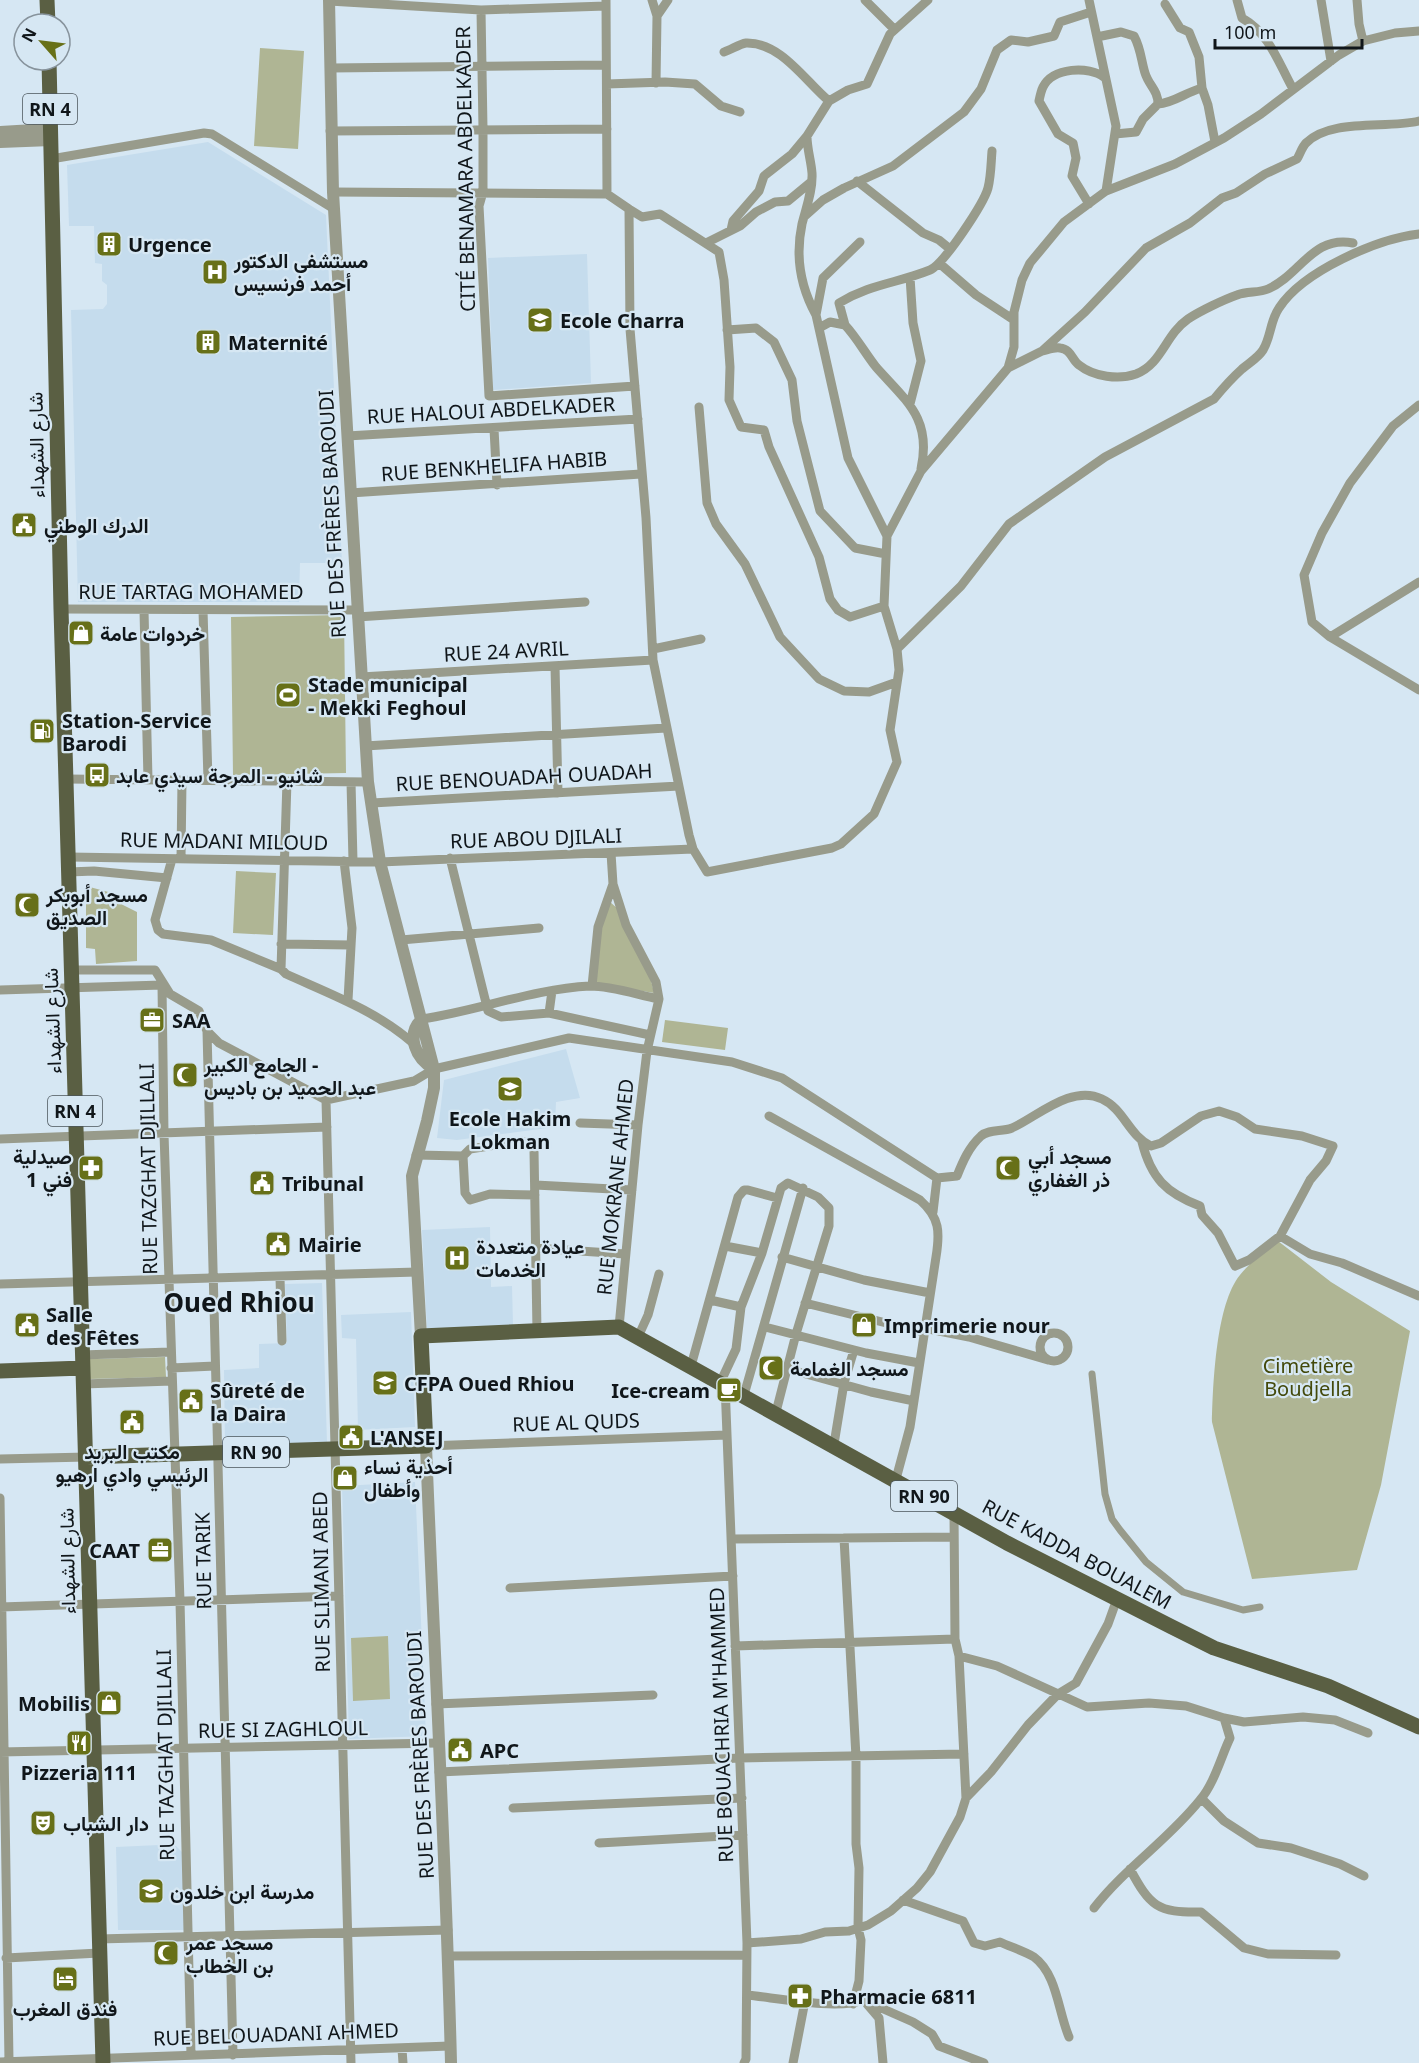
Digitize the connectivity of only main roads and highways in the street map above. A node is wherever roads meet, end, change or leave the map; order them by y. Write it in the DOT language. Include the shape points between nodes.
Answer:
graph roads {
  1 [pos="49,72"];
  2 [pos="82,1362"];
  3 [pos="0,1371"];
  4 [pos="87,1457"];
  5 [pos="1419,1727"];
  6 [pos="103,2060"];
  1 -- 2 [label="main road, شارع الشهداء / RN 4"];
  2 -- 3 [label="main road"];
  2 -- 4 [label="main road, شارع الشهداء / RN 4"];
  4 -- 5 [label="main road, RUE KADDA BOUALEM / RN 90" via="426,1446 421,1336 619,1327 954,1512 1214,1648 1328,1686"];
  4 -- 6 [label="main road, شارع الشهداء / RN 4"];
}
